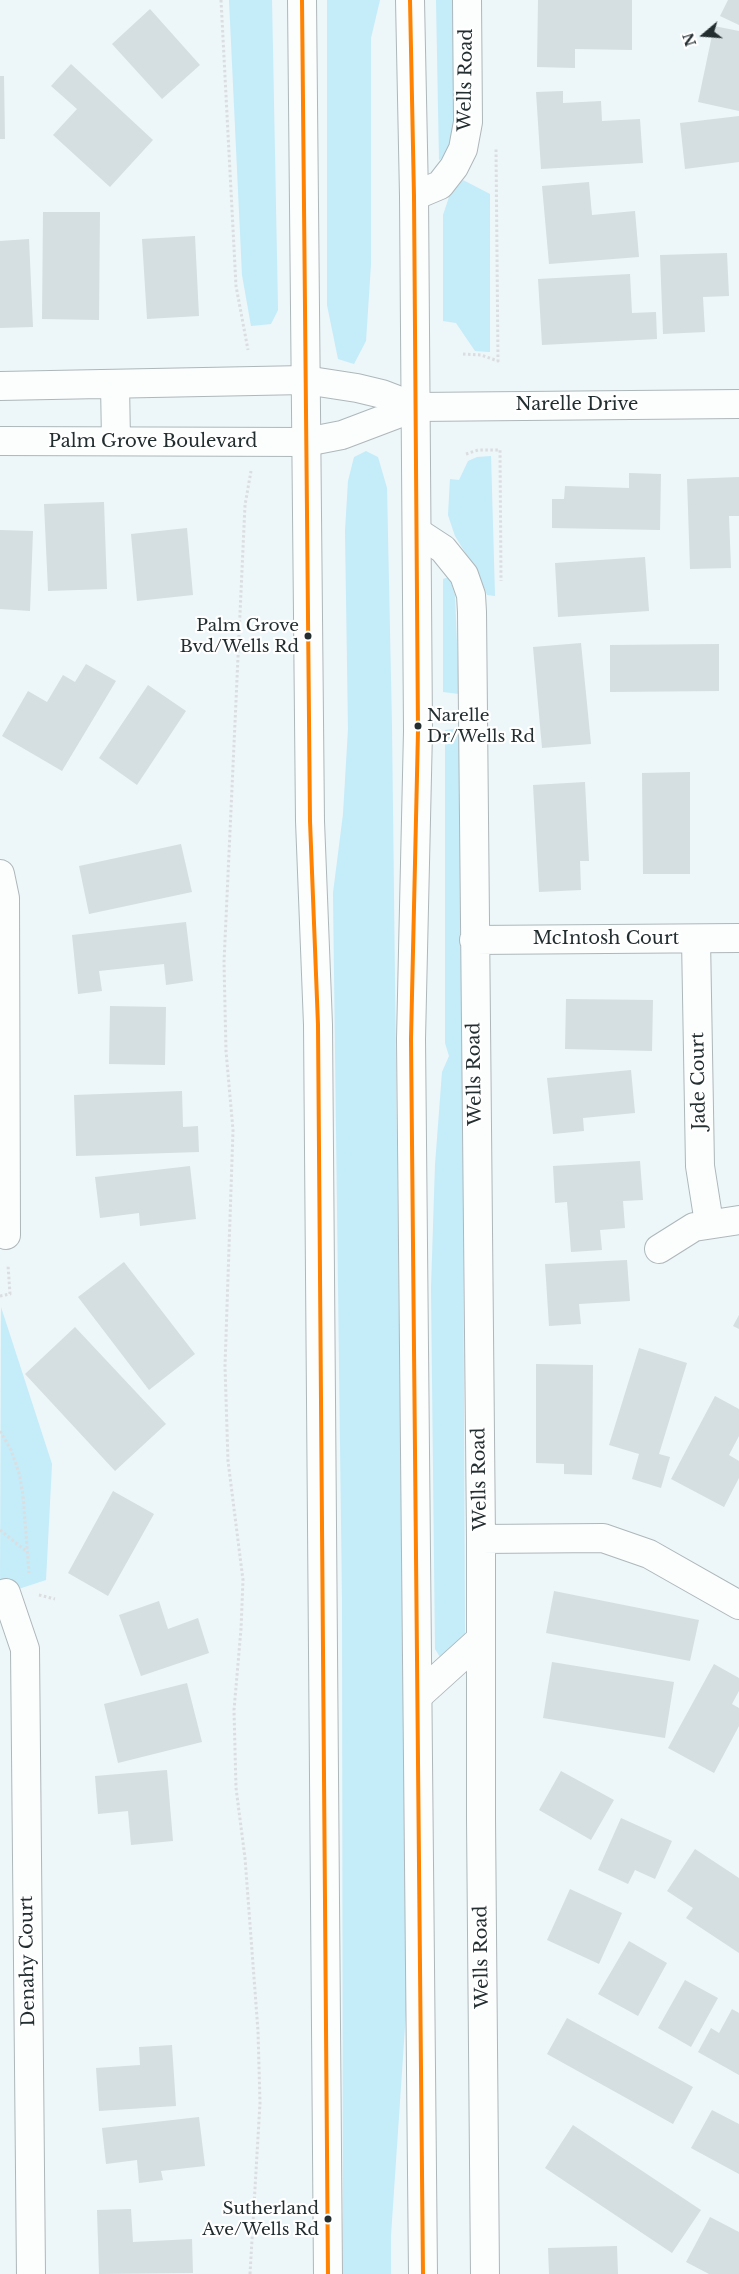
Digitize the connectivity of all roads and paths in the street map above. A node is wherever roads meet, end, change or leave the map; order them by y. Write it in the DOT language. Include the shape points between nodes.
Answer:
graph roads {
  1 [pos="221,0"];
  2 [pos="302,0"];
  3 [pos="410,0"];
  4 [pos="467,0"];
  5 [pos="496,146"];
  6 [pos="414,196"];
  7 [pos="463,354"];
  8 [pos="253,380"];
  9 [pos="305,380"];
  10 [pos="115,384"];
  11 [pos="0,386"];
  12 [pos="739,404"];
  13 [pos="416,407"];
  14 [pos="0,441"];
  15 [pos="116,442"];
  16 [pos="253,442"];
  17 [pos="306,442"];
  18 [pos="500,450"];
  19 [pos="466,454"];
  20 [pos="417,532"];
  21 [pos="0,874"];
  22 [pos="739,938"];
  23 [pos="696,939"];
  24 [pos="474,940"];
  25 [pos="739,1220"];
  26 [pos="709,1223"];
  27 [pos="6,1235"];
  28 [pos="660,1249"];
  29 [pos="0,1296"];
  30 [pos="0,1430"];
  31 [pos="0,1530"];
  32 [pos="481,1539"];
  33 [pos="26,1551"];
  34 [pos="30,1576"];
  35 [pos="19,1594"];
  36 [pos="55,1599"];
  37 [pos="739,1605"];
  38 [pos="481,1640"];
  39 [pos="418,1696"];
  40 [pos="31,2274"];
  41 [pos="250,2274"];
  42 [pos="328,2274"];
  43 [pos="423,2274"];
  44 [pos="485,2274"];
  1 -- 8 [label="path" via="236,286"];
  2 -- 9 [label="street"];
  3 -- 6 [label="street"];
  4 -- 6 [label="street, Wells Road" via="468,122 463,149 440,185"];
  5 -- 7 [label="path" via="498,361 481,355"];
  6 -- 13 [label="street"];
  8 -- 9 [label="street"];
  8 -- 10 [label="street"];
  9 -- 13 [label="street, Narelle Drive" via="358,388"];
  9 -- 17 [label="street"];
  10 -- 11 [label="street"];
  10 -- 15 [label="street"];
  12 -- 13 [label="street, Narelle Drive"];
  13 -- 17 [label="street, Narelle Drive" via="342,435"];
  13 -- 20 [label="street"];
  14 -- 15 [label="street, Palm Grove Boulevard"];
  15 -- 16 [label="street, Palm Grove Boulevard"];
  16 -- 17 [label="street, Palm Grove Boulevard"];
  16 -- 41 [label="path" via="245,505 224,962 226,1051 234,1130 225,1366 228,1461 243,1580 234,1710 236,1778 258,2031 260,2103"];
  17 -- 42 [label="street" via="310,821 318,1025"];
  18 -- 19 [label="path" via="478,450"];
  20 -- 24 [label="street, Wells Road" via="443,549 464,575 471,595"];
  20 -- 39 [label="street" via="418,731 411,1039"];
  21 -- 27 [label="street" via="6,898"];
  22 -- 23 [label="street, McIntosh Court"];
  23 -- 24 [label="street, McIntosh Court"];
  23 -- 26 [label="street, Jade Court" via="700,1166"];
  24 -- 32 [label="street, Wells Road"];
  25 -- 26 [label="street"];
  26 -- 28 [label="street" via="687,1230"];
  27 -- 29 [label="path" via="10,1294"];
  30 -- 33 [label="path" via="19,1473"];
  31 -- 33 [label="path"];
  32 -- 37 [label="street" via="603,1538 649,1554"];
  32 -- 38 [label="street, Wells Road"];
  33 -- 34 [label="path"];
  35 -- 36 [label="path"];
  35 -- 40 [label="street, Denahy Court" via="25,1649"];
  38 -- 39 [label="street"];
  38 -- 44 [label="street, Wells Road"];
  39 -- 43 [label="street"];
}
